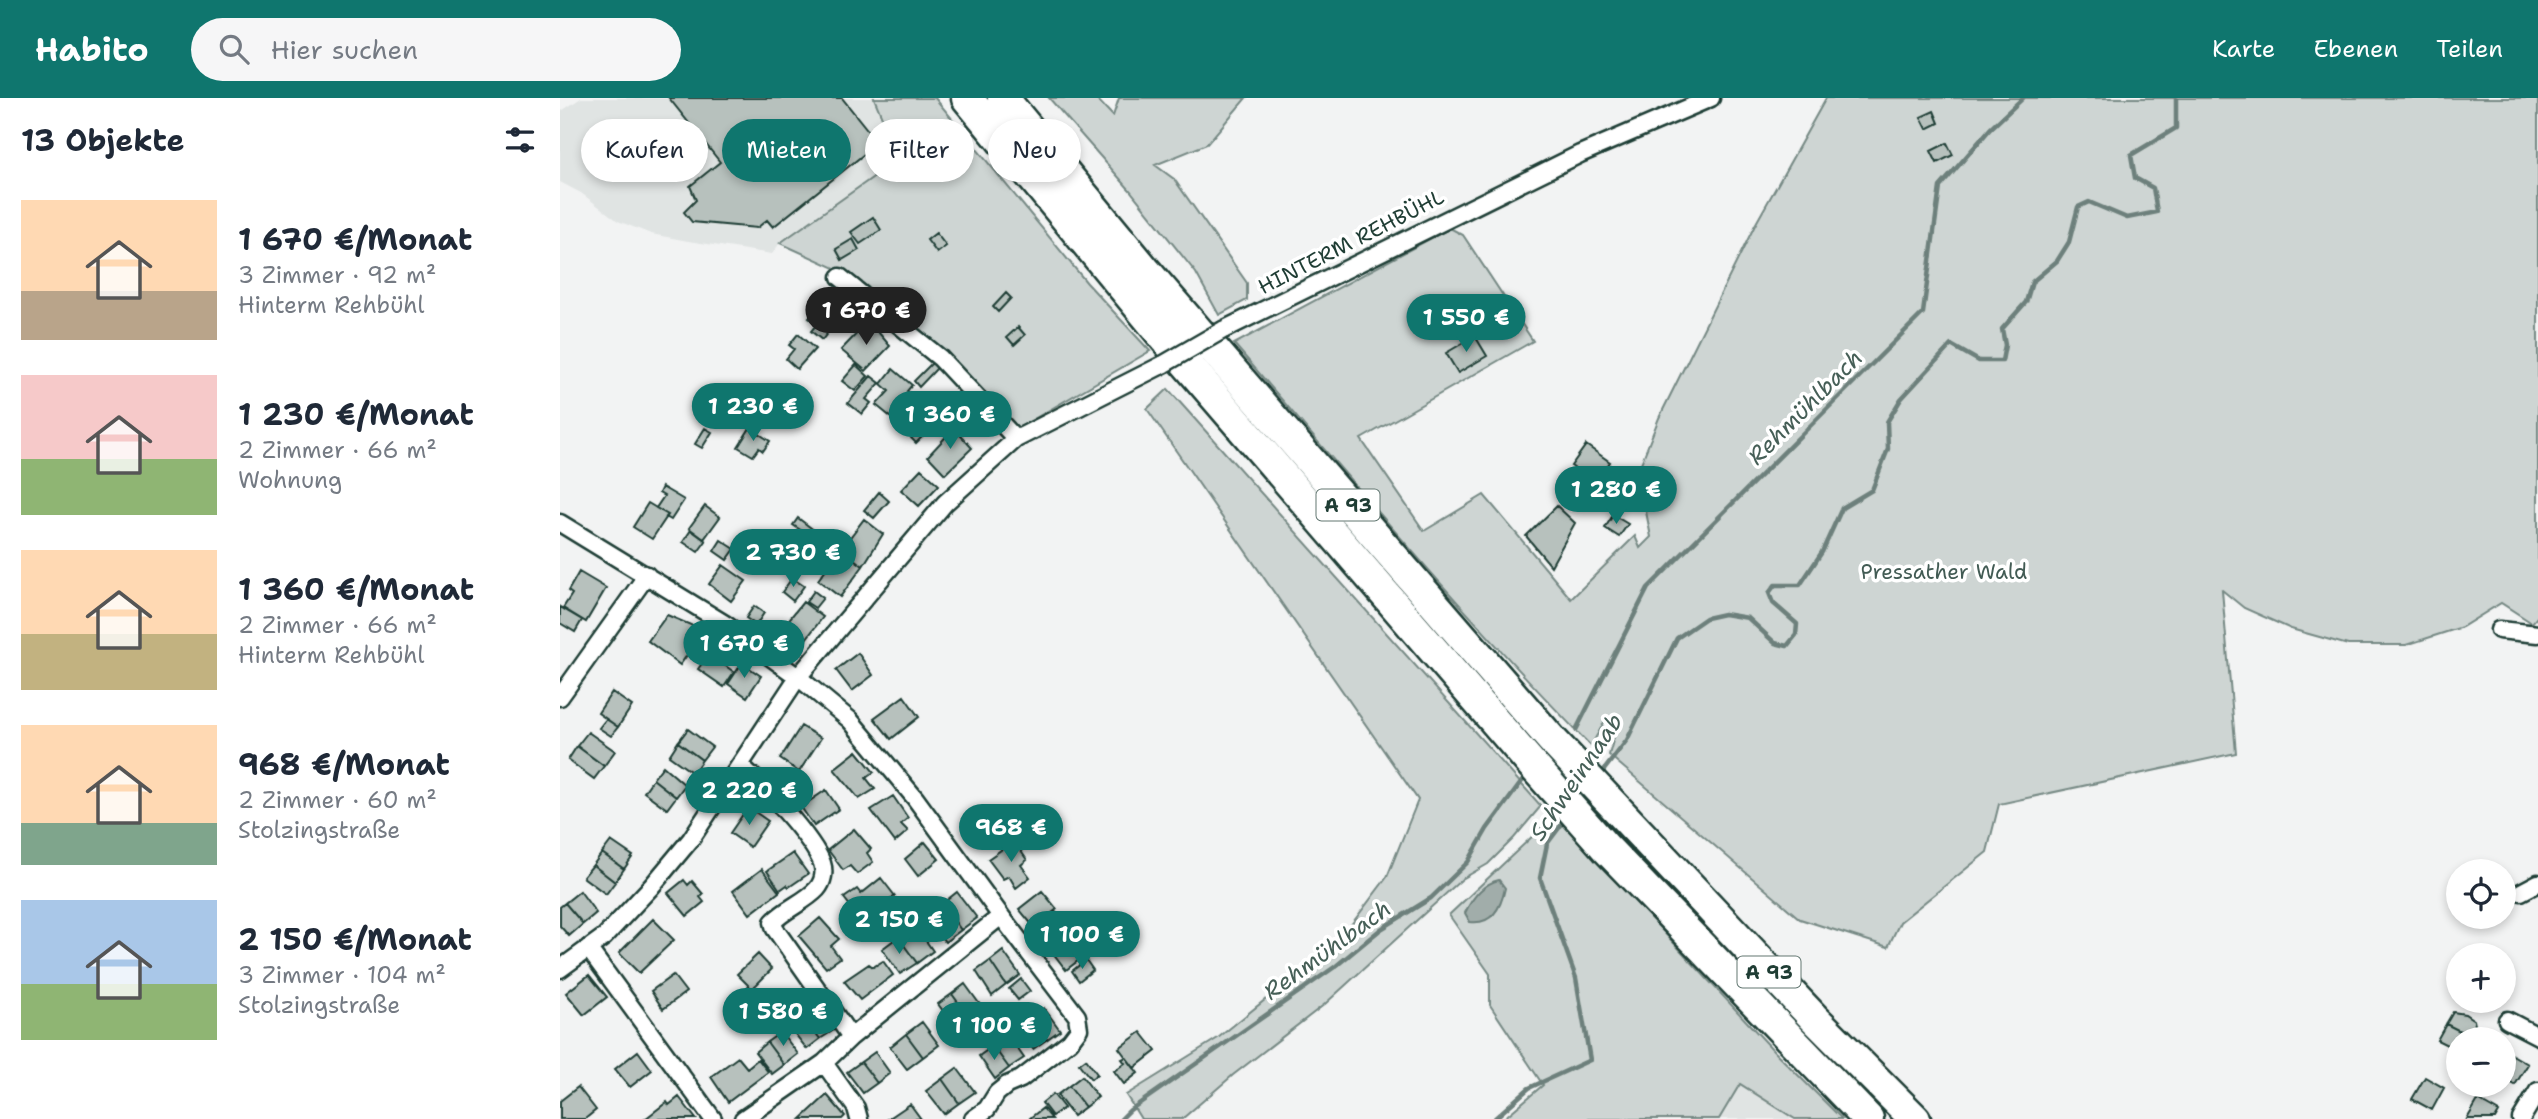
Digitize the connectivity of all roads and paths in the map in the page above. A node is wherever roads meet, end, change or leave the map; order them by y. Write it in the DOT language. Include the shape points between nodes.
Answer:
graph roads {
  1 [pos="967,98"];
  2 [pos="1003,98"];
  3 [pos="1711,98"];
  4 [pos="840,277"];
  5 [pos="1016,439"];
  6 [pos="560,523"];
  7 [pos="647,575"];
  8 [pos="2499,630"];
  9 [pos="2538,634"];
  10 [pos="798,677"];
  11 [pos="560,697"];
  12 [pos="741,766"];
  13 [pos="2538,883"];
  14 [pos="2521,892"];
  15 [pos="1001,916"];
  16 [pos="588,948"];
  17 [pos="560,969"];
  18 [pos="2507,1020"];
  19 [pos="851,1037"];
  20 [pos="2538,1037"];
  21 [pos="824,1063"];
  22 [pos="2538,1091"];
  23 [pos="713,1119"];
  24 [pos="743,1119"];
  25 [pos="859,1119"];
  26 [pos="974,1119"];
  27 [pos="1868,1119"];
  28 [pos="1915,1119"];
  29 [pos="2521,1119"];
  1 -- 27 [label="highway, A 93" via="1173,348 1529,761 1606,848"];
  2 -- 28 [label="highway, A 93" via="1551,740"];
  3 -- 5 [label="street, HINTERM REHBÜHL, bridge" via="1580,154 1223,330"];
  4 -- 5 [label="street" via="940,358"];
  5 -- 10 [label="street, HINTERM REHBÜHL" via="945,502"];
  6 -- 7 [label="street"];
  7 -- 10 [label="street" via="726,624"];
  7 -- 11 [label="street"];
  8 -- 9 [label="street"];
  10 -- 12 [label="street, HINTERM REHBÜHL"];
  10 -- 15 [label="street" via="850,720 915,798"];
  12 -- 16 [label="street, HINTERM REHBÜHL" via="651,887"];
  12 -- 19 [label="street" via="794,822 821,862 824,874 817,889 773,922"];
  13 -- 14 [label="street"];
  15 -- 19 [label="street"];
  15 -- 26 [label="street" via="1077,1016 1079,1029 1070,1041 997,1093"];
  16 -- 17 [label="street, HINTERM REHBÜHL"];
  16 -- 23 [label="street"];
  18 -- 20 [label="street"];
  19 -- 21 [label="street"];
  21 -- 24 [label="street"];
  21 -- 25 [label="street"];
  22 -- 29 [label="street"];
}
